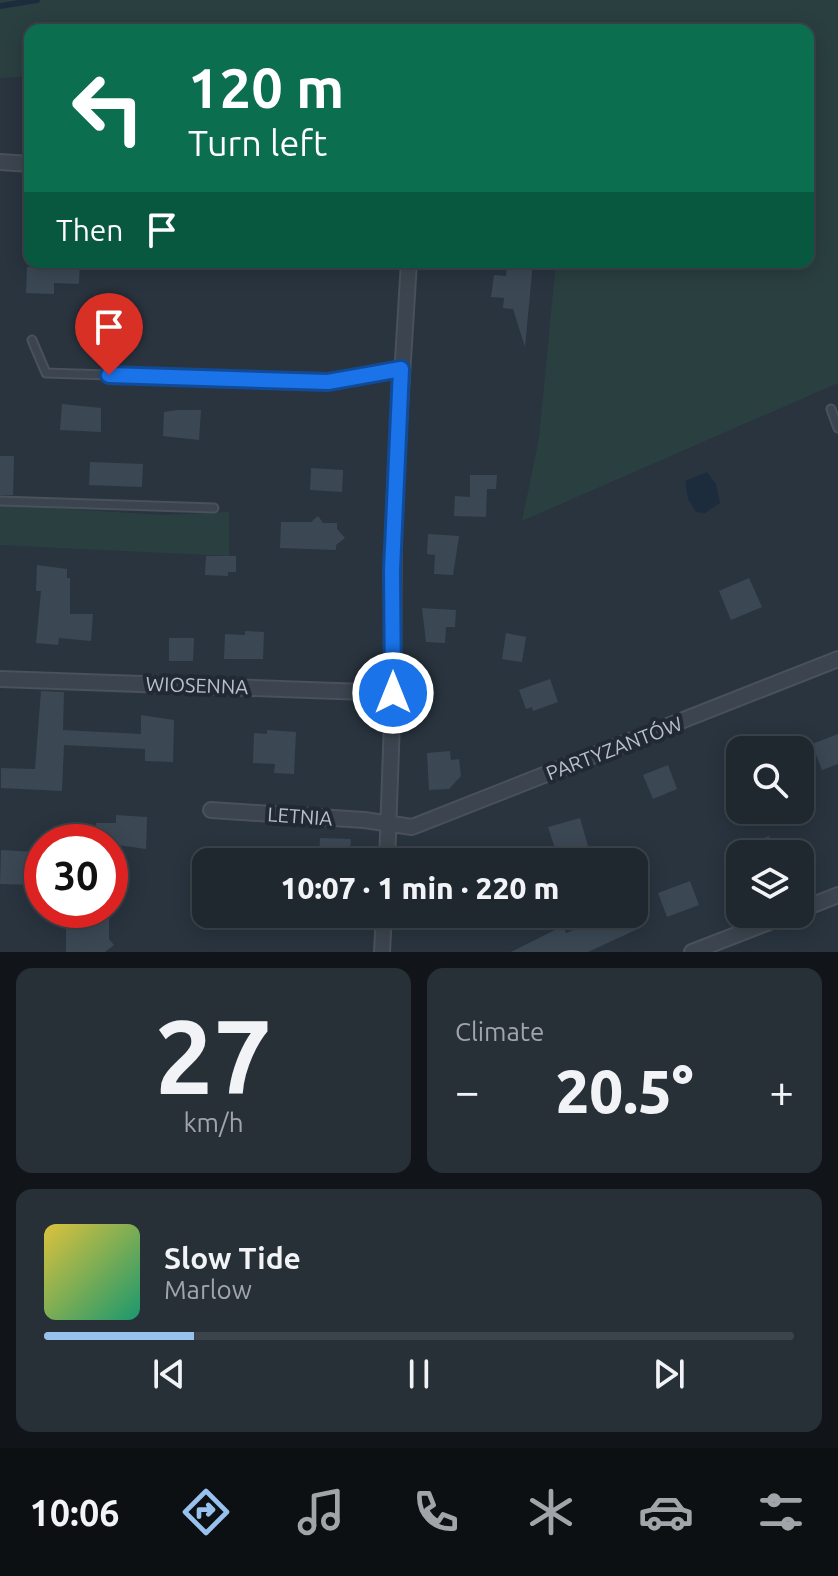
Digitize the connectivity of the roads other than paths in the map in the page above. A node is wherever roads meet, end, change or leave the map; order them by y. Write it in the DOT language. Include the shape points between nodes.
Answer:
graph roads {
  1 [pos="0,162"];
  2 [pos="24,164"];
  3 [pos="409,268"];
  4 [pos="32,340"];
  5 [pos="401,369"];
  6 [pos="831,409"];
  7 [pos="838,428"];
  8 [pos="0,501"];
  9 [pos="214,508"];
  10 [pos="838,659"];
  11 [pos="0,679"];
  12 [pos="393,693"];
  13 [pos="211,810"];
  14 [pos="389,823"];
  15 [pos="388,848"];
  16 [pos="838,895"];
  17 [pos="814,904"];
  18 [pos="383,928"];
  19 [pos="754,928"];
  20 [pos="382,952"];
  21 [pos="692,952"];
  1 -- 2 [label="street"];
  3 -- 5 [label="street"];
  4 -- 5 [label="lane" via="46,373 328,382"];
  5 -- 12 [label="street" via="392,570"];
  6 -- 7 [label="lane"];
  8 -- 9 [label="lane"];
  10 -- 14 [label="street, PARTYZANTÓW" via="412,827"];
  11 -- 12 [label="street, WIOSENNA"];
  12 -- 14 [label="street"];
  13 -- 14 [label="street, LETNIA"];
  14 -- 15 [label="street"];
  16 -- 17 [label="street"];
  18 -- 20 [label="street"];
  19 -- 21 [label="street"];
}
